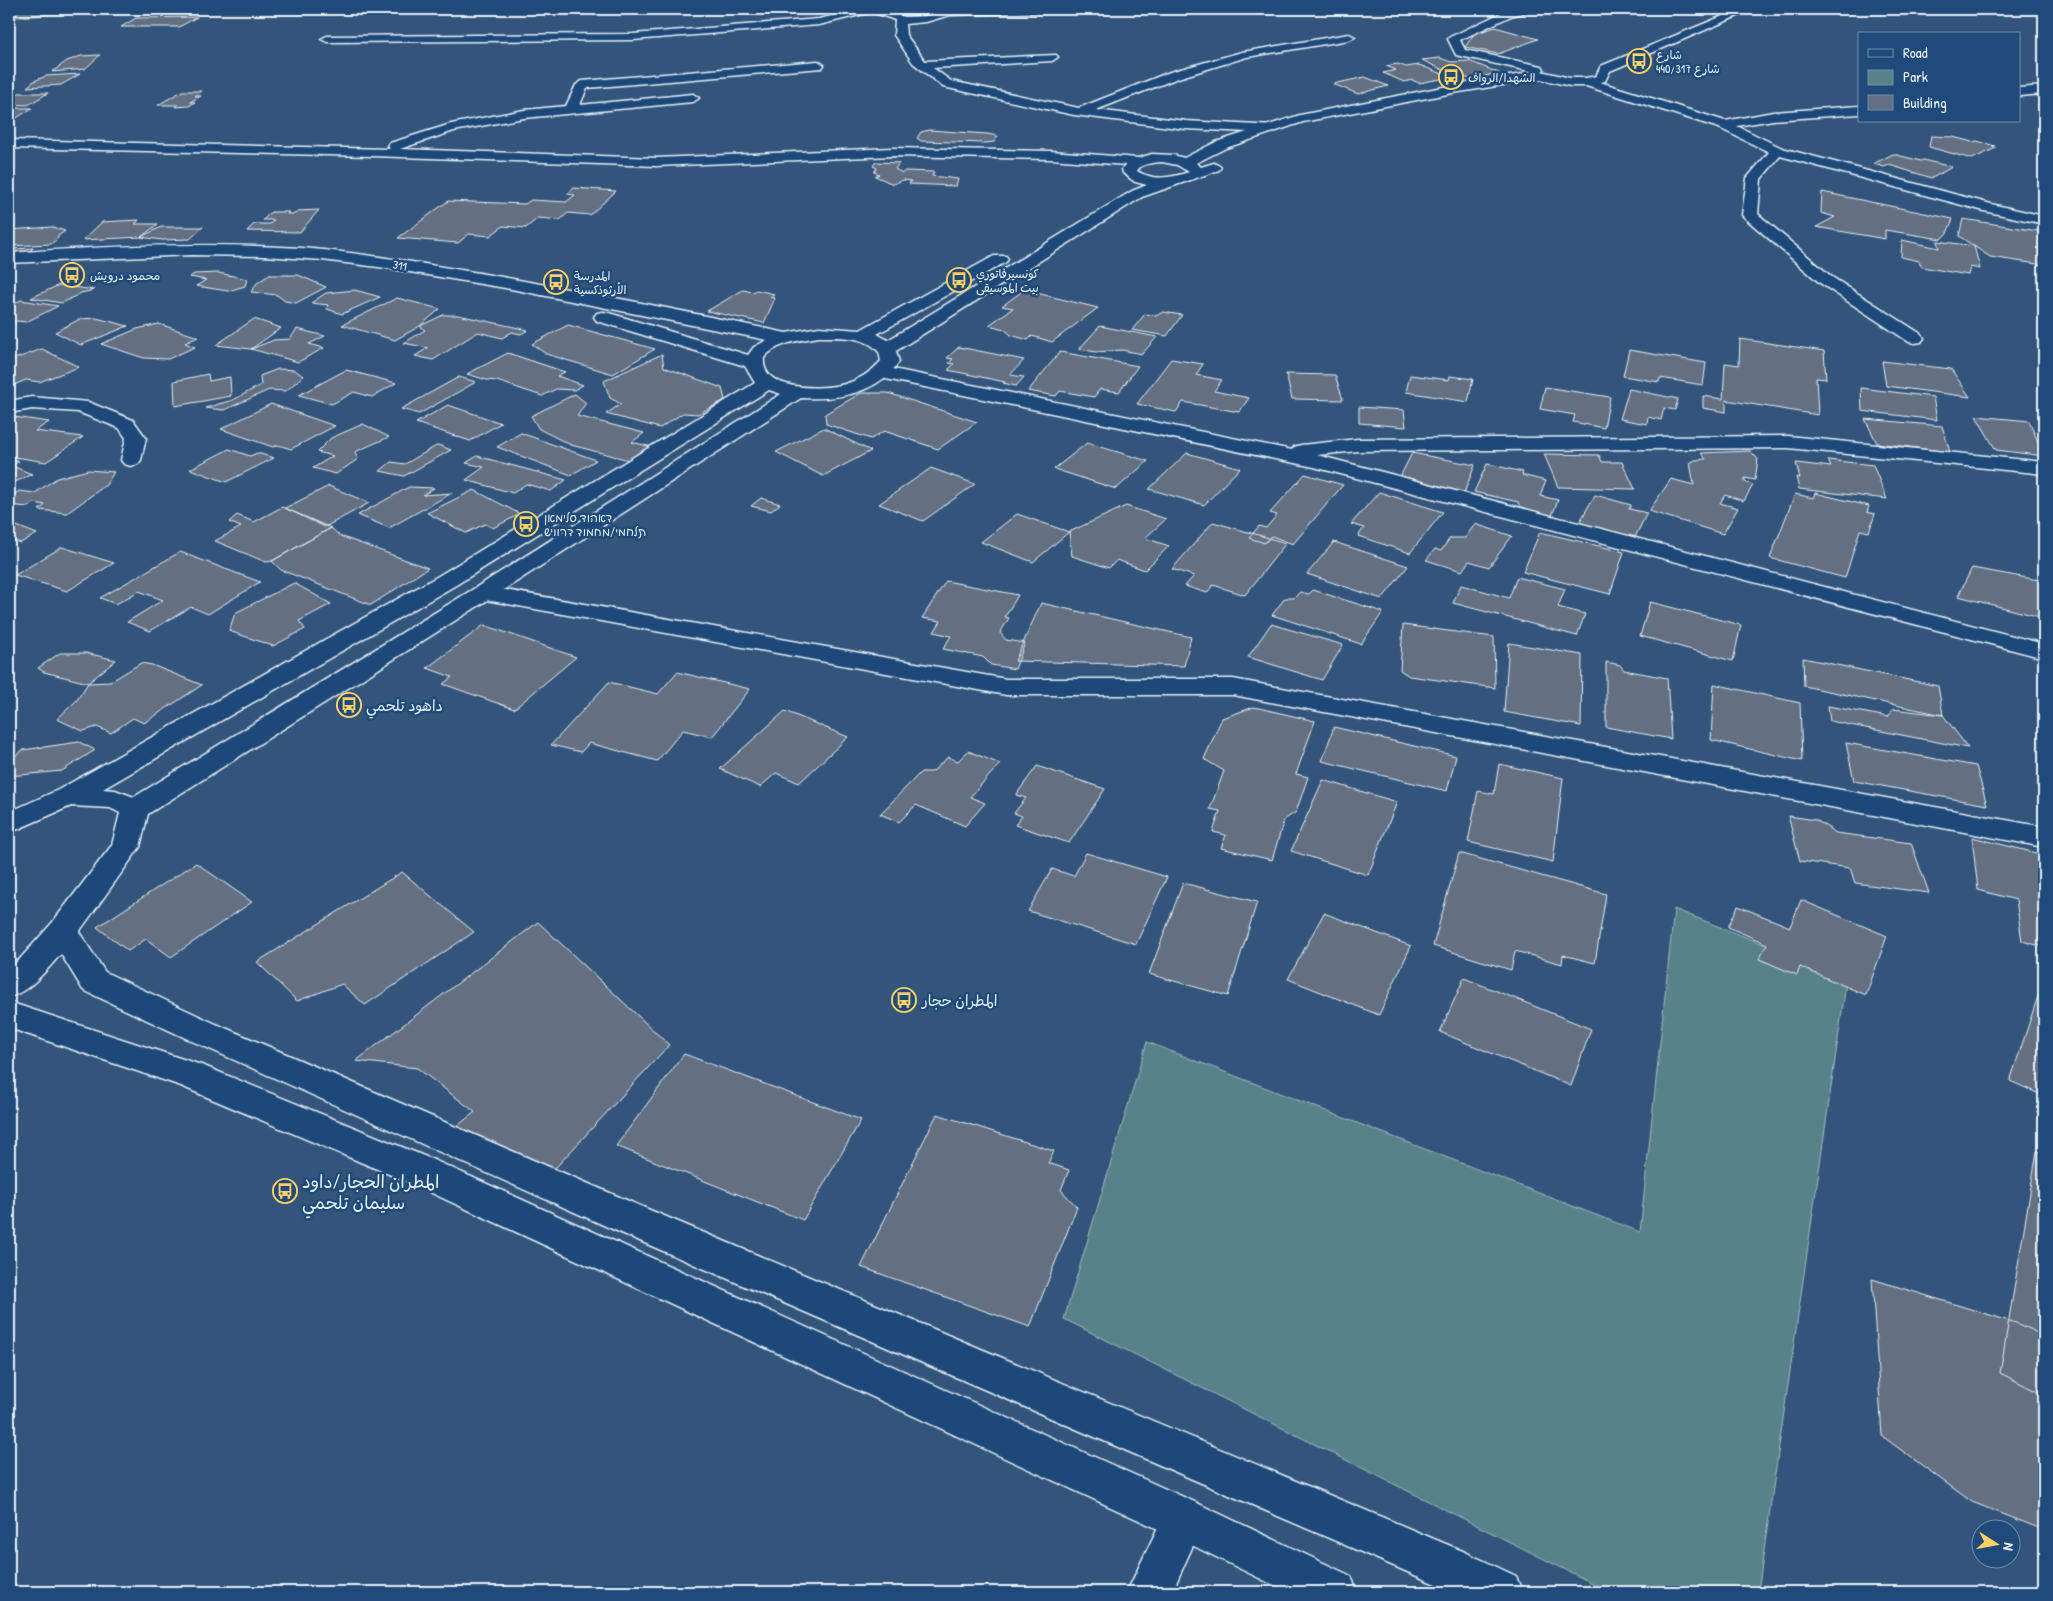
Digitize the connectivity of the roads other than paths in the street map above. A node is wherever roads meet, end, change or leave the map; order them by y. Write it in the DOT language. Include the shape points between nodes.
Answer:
graph roads {
  1 [pos="873,9"];
  2 [pos="1047,9"];
  3 [pos="1526,9"];
  4 [pos="1732,9"];
  5 [pos="1749,9"];
  6 [pos="900,21"];
  7 [pos="1349,37"];
  8 [pos="327,38"];
  9 [pos="1052,57"];
  10 [pos="1553,64"];
  11 [pos="818,65"];
  12 [pos="922,65"];
  13 [pos="1540,72"];
  14 [pos="1602,73"];
  15 [pos="1558,80"];
  16 [pos="1587,82"];
  17 [pos="2044,90"];
  18 [pos="2020,92"];
  19 [pos="693,98"];
  20 [pos="571,110"];
  21 [pos="1858,110"];
  22 [pos="1081,112"];
  23 [pos="1724,125"];
  24 [pos="1269,129"];
  25 [pos="1315,129"];
  26 [pos="9,144"];
  27 [pos="1777,151"];
  28 [pos="372,152"];
  29 [pos="1186,162"];
  30 [pos="1223,164"];
  31 [pos="1136,168"];
  32 [pos="1195,174"];
  33 [pos="1167,182"];
  34 [pos="2044,220"];
  35 [pos="1045,233"];
  36 [pos="1010,252"];
  37 [pos="9,258"];
  38 [pos="9,270"];
  39 [pos="863,336"];
  40 [pos="785,338"];
  41 [pos="1916,338"];
  42 [pos="887,349"];
  43 [pos="754,363"];
  44 [pos="883,373"];
  45 [pos="767,383"];
  46 [pos="797,392"];
  47 [pos="9,407"];
  48 [pos="1279,454"];
  49 [pos="131,460"];
  50 [pos="2044,468"];
  51 [pos="483,593"];
  52 [pos="2044,651"];
  53 [pos="68,797"];
  54 [pos="135,809"];
  55 [pos="9,823"];
  56 [pos="2044,837"];
  57 [pos="62,931"];
  58 [pos="9,985"];
  59 [pos="9,1015"];
  60 [pos="1184,1519"];
  61 [pos="1149,1592"];
  62 [pos="1335,1592"];
  63 [pos="1500,1592"];
  1 -- 6 [label="street" via="900,18"];
  1 -- 8 [label="street" via="819,22 662,35"];
  2 -- 6 [label="street" via="949,12 926,19"];
  3 -- 13 [label="street" via="1507,14 1454,39 1460,52"];
  4 -- 14 [label="street" via="1592,65"];
  5 -- 14 [label="street"];
  6 -- 12 [label="street" via="900,35"];
  7 -- 22 [label="street" via="1246,54 1174,75"];
  9 -- 12 [label="street"];
  10 -- 13 [label="street"];
  11 -- 20 [label="street" via="582,85"];
  12 -- 22 [label="street" via="947,84"];
  13 -- 15 [label="street"];
  13 -- 24 [label="street" via="1328,113"];
  14 -- 16 [label="street" via="1601,78"];
  15 -- 16 [label="street"];
  15 -- 25 [label="street" via="1333,122"];
  16 -- 23 [label="street"];
  17 -- 18 [label="street"];
  19 -- 20 [label="street"];
  20 -- 28 [label="street" via="524,114 451,128"];
  21 -- 23 [label="street" via="1773,116"];
  22 -- 24 [label="street" via="1186,125"];
  23 -- 27 [label="street"];
  24 -- 29 [label="street" via="1221,145"];
  26 -- 28 [label="street"];
  27 -- 34 [label="street"];
  27 -- 41 [label="street" via="1754,178 1750,215 1826,280"];
  28 -- 31 [label="street" via="656,162 892,152 1051,155"];
  29 -- 31 [label="street" via="1165,158"];
  29 -- 32 [label="street" via="1196,170"];
  30 -- 32 [label="street"];
  31 -- 33 [label="street" via="1152,181"];
  31 -- 35 [label="street" via="1123,189"];
  32 -- 33 [label="street" via="1188,179"];
  33 -- 42 [label="street" via="1137,194"];
  36 -- 39 [label="street"];
  37 -- 40 [label="street, 311" via="98,253 300,253 376,261 579,296"];
  38 -- 43 [label="street, 311" via="180,263 279,264 413,277 608,318"];
  39 -- 40 [label="street" via="819,332"];
  39 -- 42 [label="street"];
  40 -- 43 [label="street" via="767,346 756,356"];
  42 -- 44 [label="street" via="890,362"];
  43 -- 45 [label="street" via="756,374"];
  44 -- 46 [label="street" via="846,390"];
  44 -- 48 [label="street"];
  45 -- 46 [label="street"];
  45 -- 53 [label="street" via="448,580"];
  46 -- 51 [label="street"];
  47 -- 49 [label="street" via="32,402 81,406 126,424 136,438"];
  48 -- 50 [label="street" via="1358,445 1788,442"];
  48 -- 52 [label="street"];
  51 -- 54 [label="street"];
  51 -- 56 [label="street" via="1006,687 1233,687"];
  53 -- 54 [label="street" via="115,799"];
  53 -- 55 [label="street"];
  54 -- 57 [label="street" via="126,847"];
  57 -- 58 [label="street" via="30,968"];
  57 -- 63 [label="street" via="94,981 128,997 623,1216 1450,1567"];
  59 -- 60 [label="street" via="192,1076 423,1172"];
  60 -- 61 [label="street"];
  60 -- 62 [label="street"];
}
